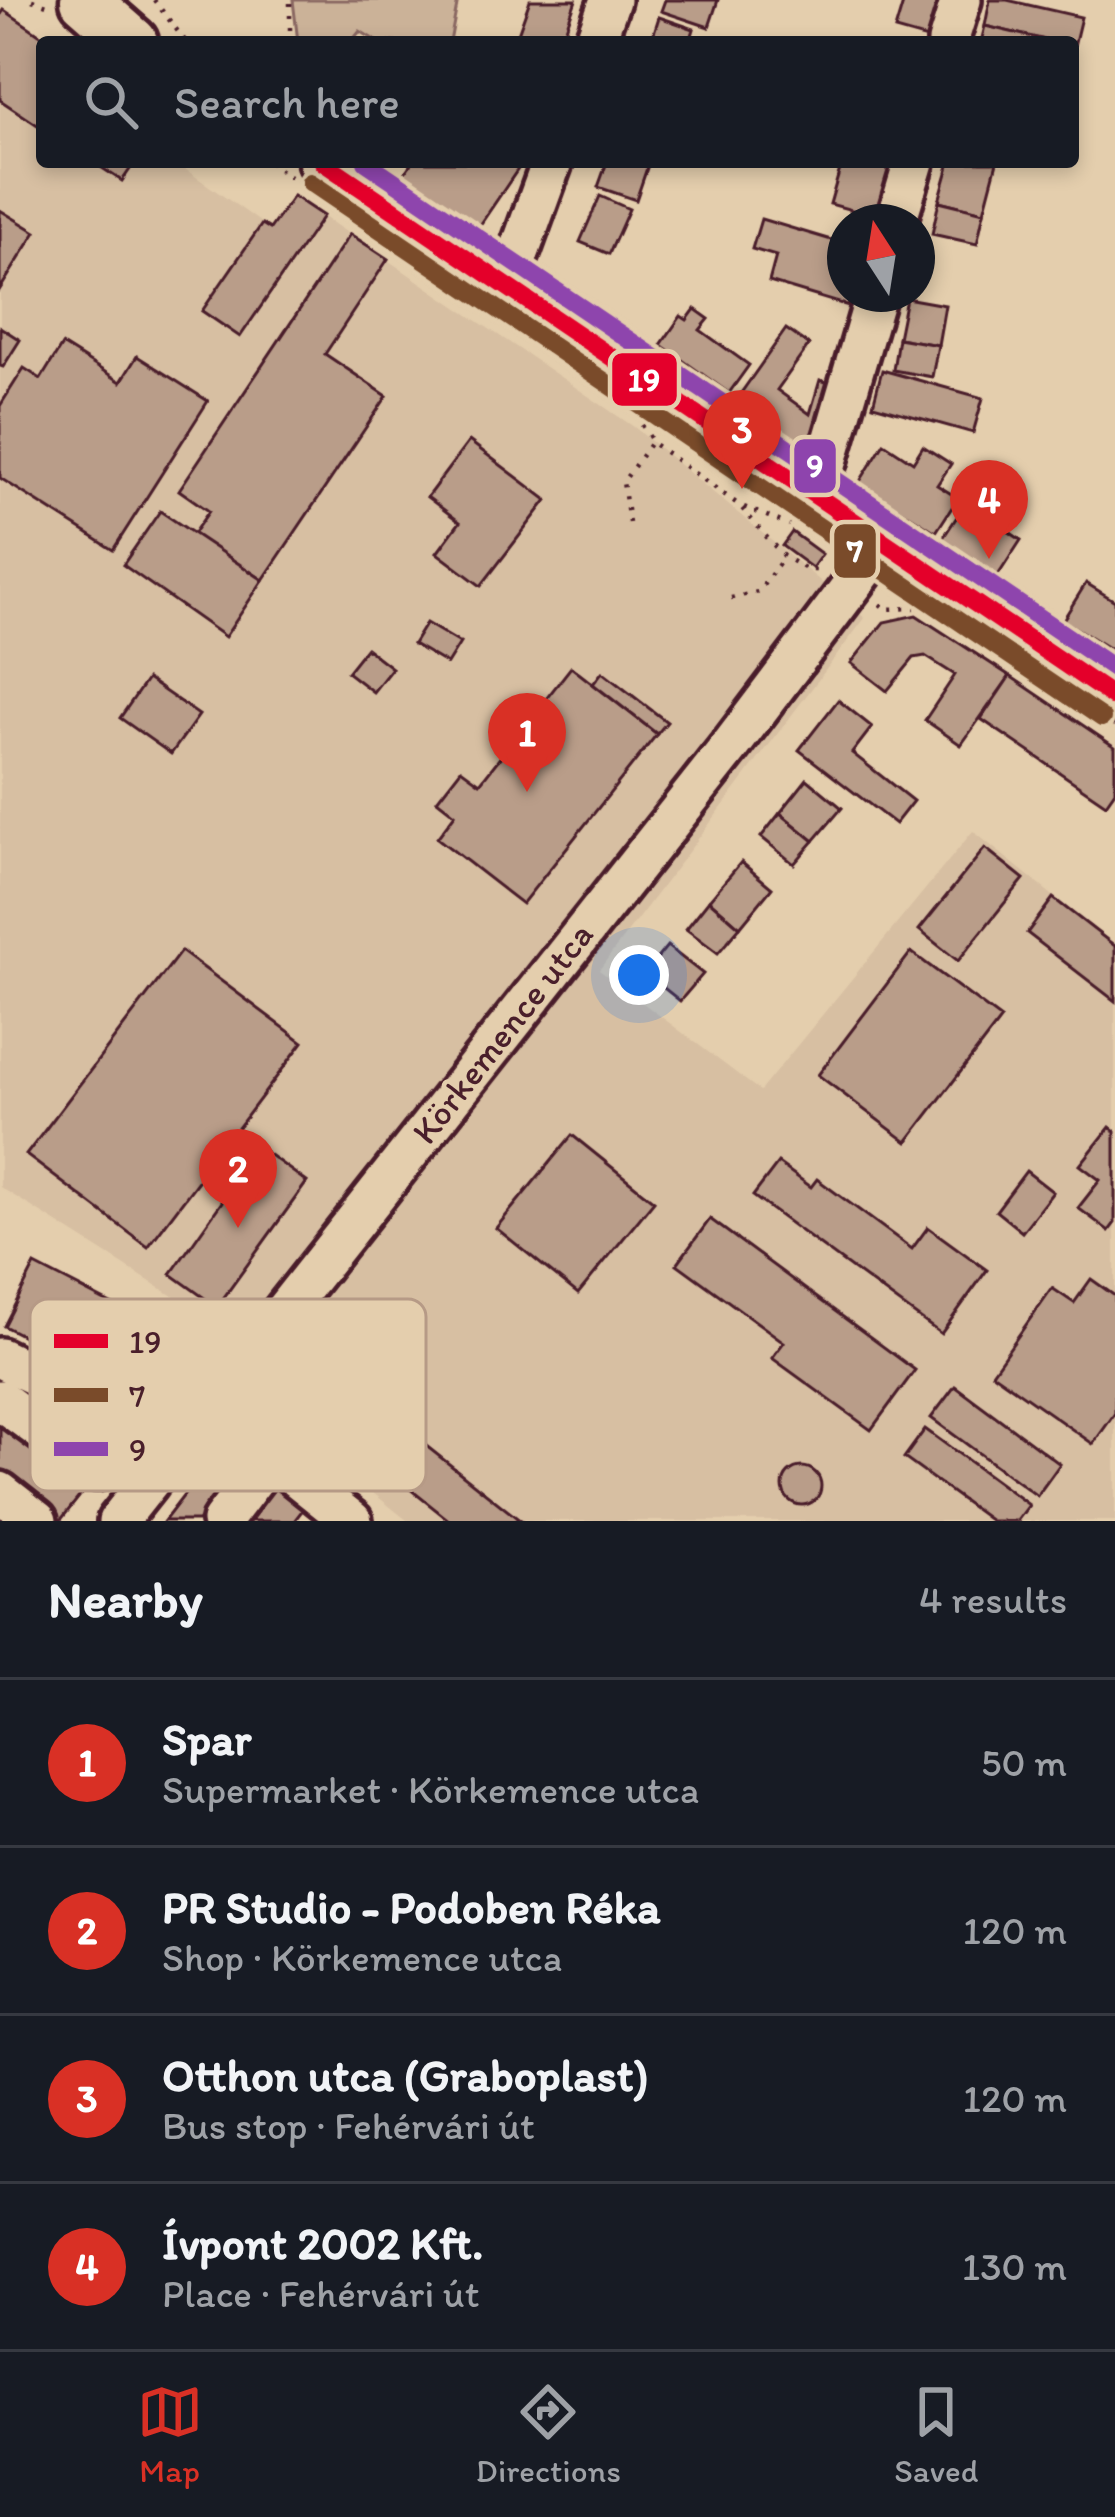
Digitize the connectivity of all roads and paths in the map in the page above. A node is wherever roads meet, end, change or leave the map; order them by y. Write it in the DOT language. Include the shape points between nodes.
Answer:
graph roads {
  1 [pos="85,0"];
  2 [pos="136,0"];
  3 [pos="154,0"];
  4 [pos="290,0"];
  5 [pos="610,0"];
  6 [pos="961,0"];
  7 [pos="126,36"];
  8 [pos="158,36"];
  9 [pos="181,36"];
  10 [pos="290,36"];
  11 [pos="597,36"];
  12 [pos="951,36"];
  13 [pos="332,168"];
  14 [pos="550,168"];
  15 [pos="912,168"];
  16 [pos="901,204"];
  17 [pos="507,286"];
  18 [pos="871,312"];
  19 [pos="652,441"];
  20 [pos="804,511"];
  21 [pos="629,523"];
  22 [pos="884,543"];
  23 [pos="784,557"];
  24 [pos="830,569"];
  25 [pos="730,598"];
  26 [pos="1115,698"];
  27 [pos="294,1299"];
  28 [pos="0,1358"];
  29 [pos="30,1373"];
  30 [pos="0,1400"];
  31 [pos="30,1422"];
  32 [pos="142,1491"];
  33 [pos="245,1491"];
  34 [pos="307,1491"];
  35 [pos="0,1492"];
  36 [pos="329,1513"];
  37 [pos="37,1521"];
  38 [pos="118,1521"];
  39 [pos="222,1521"];
  1 -- 7 [label="main road"];
  2 -- 8 [label="main road"];
  3 -- 9 [label="path"];
  4 -- 10 [label="path"];
  5 -- 11 [label="street"];
  6 -- 12 [label="street"];
  13 -- 17 [label="main road"];
  14 -- 17 [label="street"];
  15 -- 16 [label="street"];
  17 -- 20 [label="main road"];
  18 -- 20 [label="street" via="827,462"];
  19 -- 21 [label="path" via="623,482"];
  20 -- 22 [label="main road"];
  20 -- 23 [label="path" via="739,506"];
  22 -- 26 [label="main road"];
  22 -- 27 [label="street, Körkemence utca"];
  23 -- 24 [label="path" via="808,570"];
  23 -- 25 [label="path" via="758,592"];
  28 -- 29 [label="street"];
  30 -- 31 [label="street"];
  32 -- 38 [label="street, Körkemence utca"];
  33 -- 39 [label="street"];
  34 -- 36 [label="street"];
  35 -- 37 [label="street"];
}
